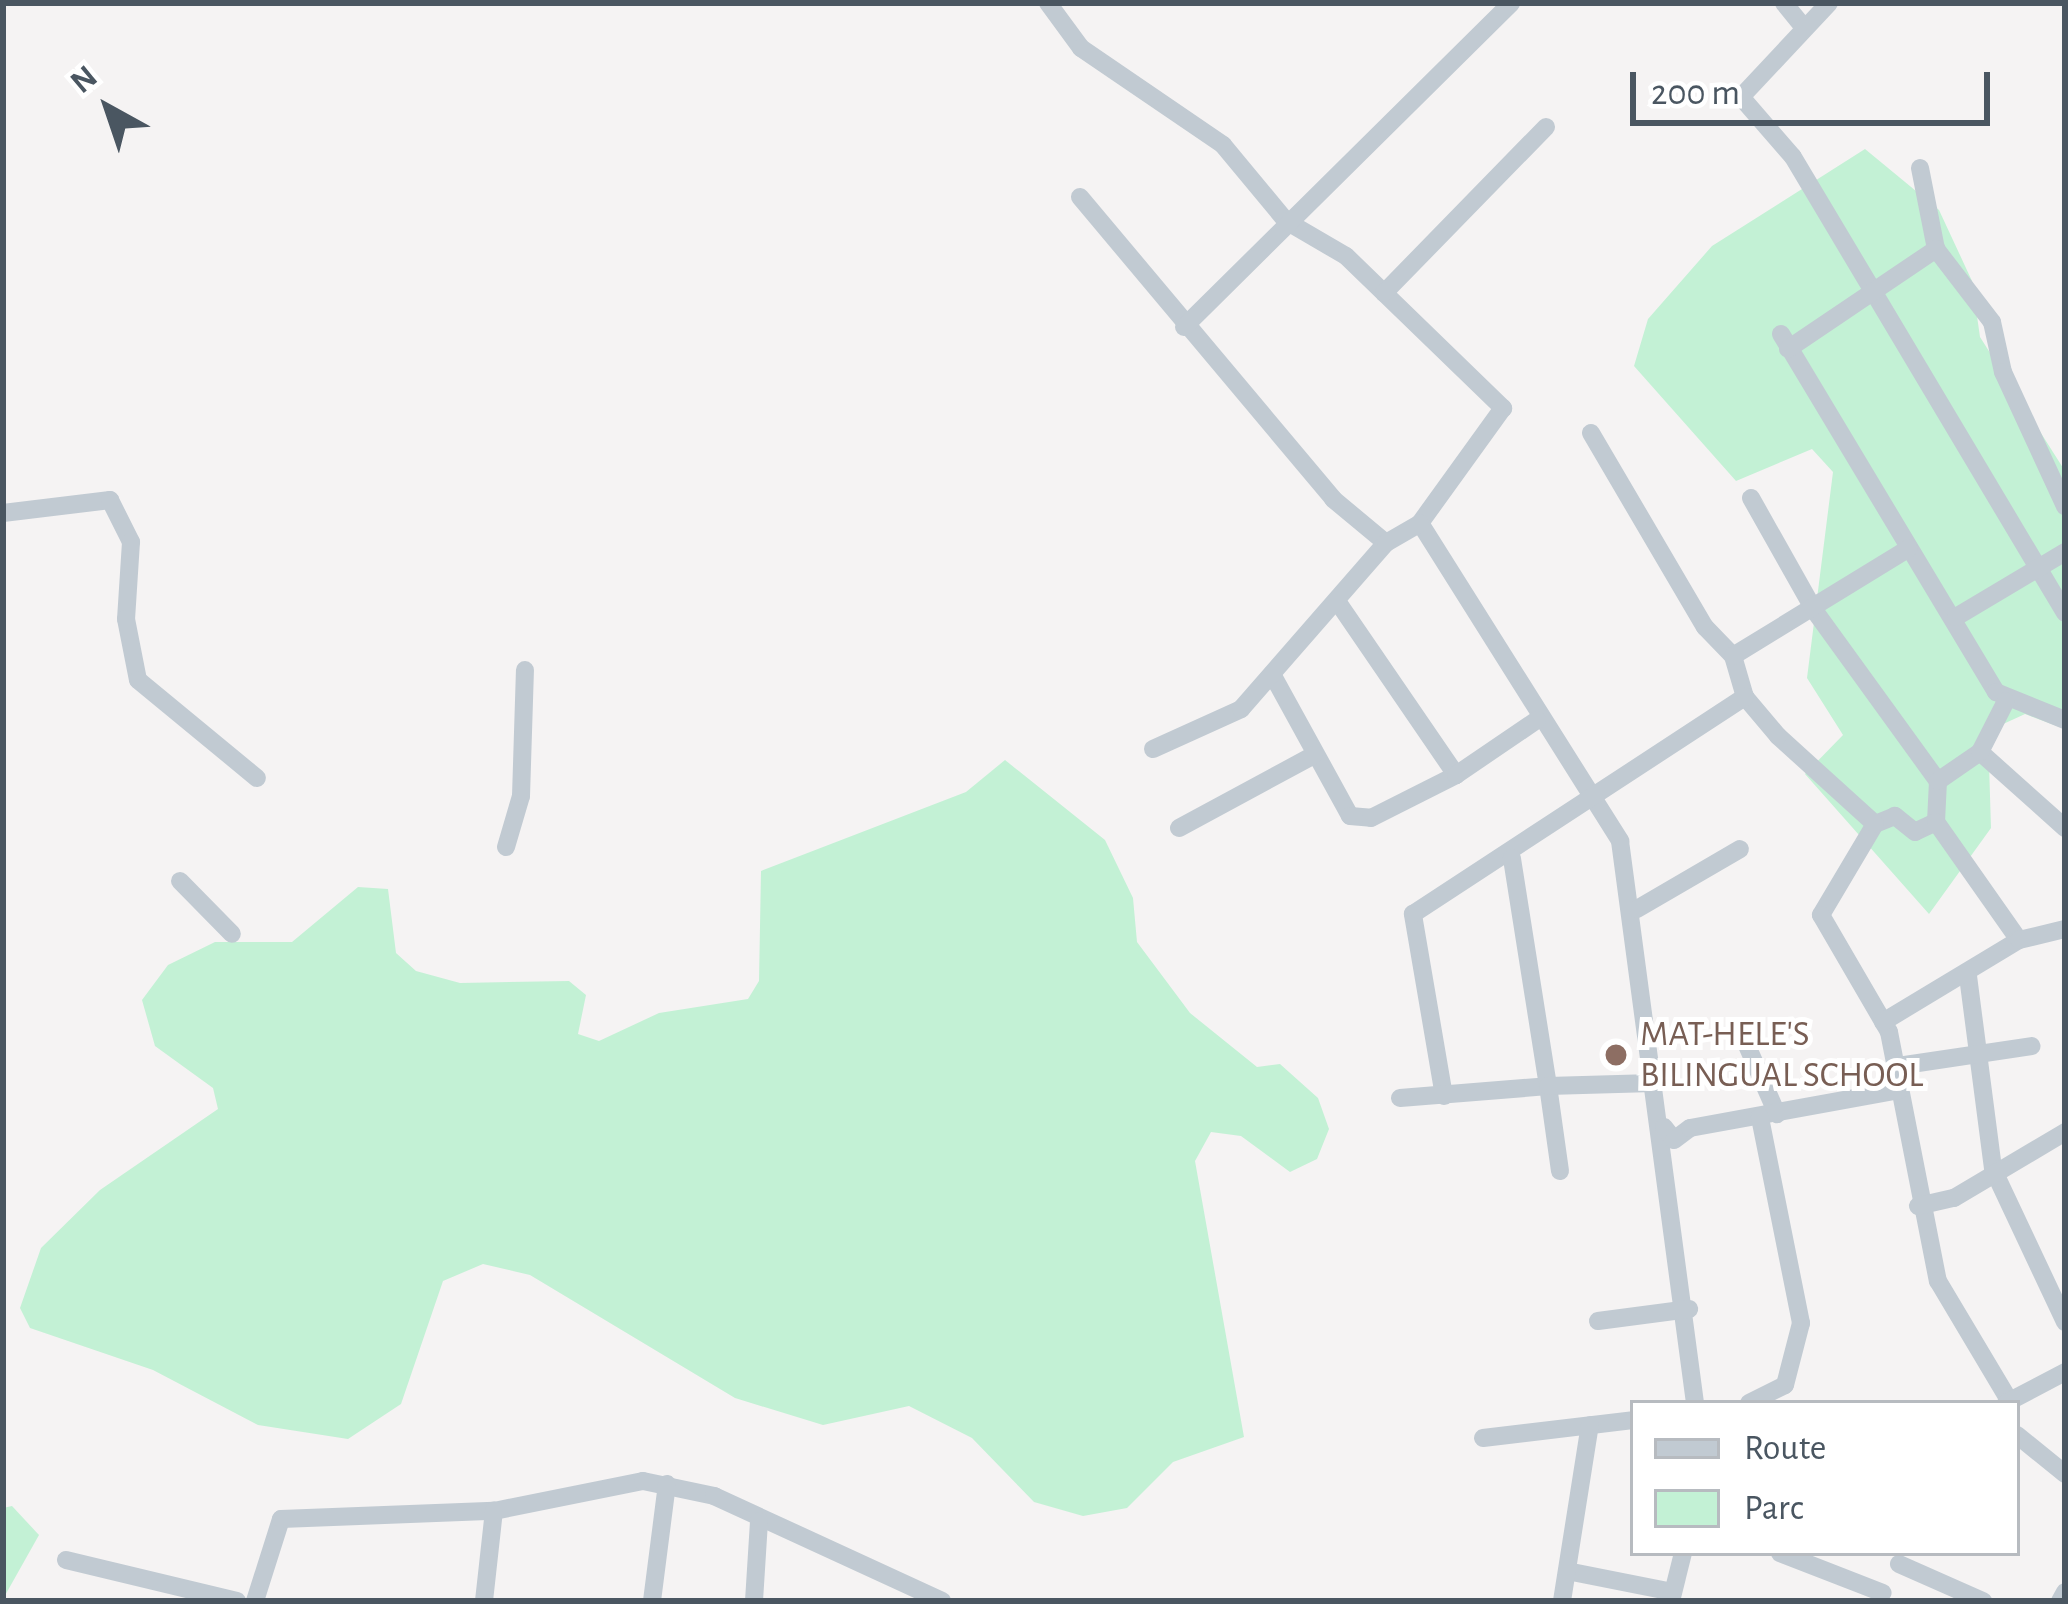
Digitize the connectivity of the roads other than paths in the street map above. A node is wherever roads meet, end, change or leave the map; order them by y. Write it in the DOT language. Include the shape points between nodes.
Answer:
graph roads {
  1 [pos="1048,3"];
  2 [pos="1511,3"];
  3 [pos="1784,3"];
  4 [pos="1829,3"];
  5 [pos="1802,25"];
  6 [pos="1546,127"];
  7 [pos="1920,168"];
  8 [pos="1081,197"];
  9 [pos="1286,221"];
  10 [pos="1936,249"];
  11 [pos="1384,293"];
  12 [pos="1872,293"];
  13 [pos="1184,327"];
  14 [pos="1591,433"];
  15 [pos="2065,456"];
  16 [pos="2046,465"];
  17 [pos="1751,498"];
  18 [pos="2065,506"];
  19 [pos="3,513"];
  20 [pos="1420,523"];
  21 [pos="1386,543"];
  22 [pos="1909,548"];
  23 [pos="2065,552"];
  24 [pos="2040,565"];
  25 [pos="1337,601"];
  26 [pos="1814,610"];
  27 [pos="2065,613"];
  28 [pos="1956,617"];
  29 [pos="1733,656"];
  30 [pos="525,670"];
  31 [pos="1272,674"];
  32 [pos="1745,697"];
  33 [pos="2006,701"];
  34 [pos="1537,720"];
  35 [pos="2065,720"];
  36 [pos="1153,749"];
  37 [pos="1980,752"];
  38 [pos="1315,755"];
  39 [pos="1456,775"];
  40 [pos="257,778"];
  41 [pos="1938,781"];
  42 [pos="1588,802"];
  43 [pos="1936,822"];
  44 [pos="1875,824"];
  45 [pos="1179,828"];
  46 [pos="2065,828"];
  47 [pos="506,847"];
  48 [pos="1740,849"];
  49 [pos="1512,857"];
  50 [pos="180,881"];
  51 [pos="1636,908"];
  52 [pos="2064,930"];
  53 [pos="232,934"];
  54 [pos="2019,940"];
  55 [pos="1968,976"];
  56 [pos="1883,1022"];
  57 [pos="1745,1041"];
  58 [pos="2032,1046"];
  59 [pos="1976,1051"];
  60 [pos="1898,1066"];
  61 [pos="1653,1084"];
  62 [pos="1548,1086"];
  63 [pos="1899,1090"];
  64 [pos="1444,1096"];
  65 [pos="1400,1098"];
  66 [pos="1876,1100"];
  67 [pos="1897,1114"];
  68 [pos="1769,1116"];
  69 [pos="1664,1127"];
  70 [pos="2065,1132"];
  71 [pos="1993,1169"];
  72 [pos="1560,1171"];
  73 [pos="1918,1206"];
  74 [pos="1689,1309"];
  75 [pos="1598,1321"];
  76 [pos="2065,1322"];
  77 [pos="2065,1372"];
  78 [pos="1695,1400"];
  79 [pos="1755,1400"];
  80 [pos="2006,1400"];
  81 [pos="2011,1400"];
  82 [pos="1630,1420"];
  83 [pos="1590,1425"];
  84 [pos="2020,1437"];
  85 [pos="1483,1438"];
  86 [pos="2065,1474"];
  87 [pos="667,1484"];
  88 [pos="494,1511"];
  89 [pos="759,1521"];
  90 [pos="1682,1556"];
  91 [pos="1787,1556"];
  92 [pos="1902,1558"];
  93 [pos="66,1560"];
  94 [pos="1567,1571"];
  95 [pos="2065,1592"];
  96 [pos="1672,1597"];
  97 [pos="1882,1597"];
  98 [pos="237,1601"];
  99 [pos="255,1601"];
  100 [pos="484,1601"];
  101 [pos="652,1601"];
  102 [pos="754,1601"];
  103 [pos="942,1601"];
  104 [pos="1562,1601"];
  105 [pos="1983,1601"];
  106 [pos="2060,1601"];
  1 -- 9 [label="street" via="1081,48 1223,145"];
  2 -- 9 [label="street"];
  3 -- 5 [label="street"];
  4 -- 5 [label="street"];
  5 -- 12 [label="street" via="1741,97 1793,157"];
  6 -- 11 [label="street"];
  7 -- 10 [label="street"];
  8 -- 13 [label="street"];
  9 -- 11 [label="street"];
  9 -- 13 [label="street"];
  10 -- 12 [label="street"];
  10 -- 16 [label="street" via="1993,322"];
  11 -- 20 [label="street" via="1503,409"];
  12 -- 22 [label="street" via="1785,341"];
  12 -- 24 [label="street"];
  13 -- 21 [label="street" via="1333,499"];
  14 -- 29 [label="street" via="1705,627"];
  15 -- 16 [label="street"];
  16 -- 18 [label="street"];
  17 -- 26 [label="street"];
  19 -- 40 [label="street" via="110,500 131,542 126,619 138,680"];
  20 -- 21 [label="street"];
  20 -- 34 [label="street"];
  21 -- 25 [label="street"];
  22 -- 26 [label="street"];
  22 -- 28 [label="street"];
  23 -- 24 [label="street"];
  24 -- 27 [label="street"];
  24 -- 28 [label="street"];
  25 -- 31 [label="street"];
  25 -- 39 [label="street"];
  26 -- 29 [label="street"];
  26 -- 41 [label="street"];
  28 -- 33 [label="street"];
  29 -- 32 [label="street"];
  30 -- 47 [label="street" via="521,796"];
  31 -- 36 [label="street" via="1241,710"];
  31 -- 38 [label="street"];
  32 -- 42 [label="street"];
  32 -- 44 [label="street"];
  33 -- 35 [label="street"];
  33 -- 37 [label="street"];
  34 -- 39 [label="street"];
  34 -- 42 [label="street"];
  37 -- 41 [label="street"];
  37 -- 46 [label="street"];
  38 -- 39 [label="street" via="1350,816 1371,818"];
  38 -- 45 [label="street"];
  41 -- 43 [label="street"];
  42 -- 49 [label="street"];
  42 -- 51 [label="street" via="1620,841"];
  43 -- 44 [label="street" via="1915,832 1894,816"];
  43 -- 54 [label="street"];
  44 -- 56 [label="street" via="1821,915"];
  48 -- 51 [label="street"];
  49 -- 62 [label="street"];
  49 -- 64 [label="street" via="1413,914"];
  50 -- 53 [label="street"];
  51 -- 61 [label="street"];
  52 -- 54 [label="street"];
  54 -- 55 [label="street"];
  55 -- 56 [label="street" via="1909,998"];
  55 -- 59 [label="street"];
  56 -- 60 [label="street"];
  57 -- 68 [label="street"];
  58 -- 59 [label="street"];
  59 -- 60 [label="street"];
  59 -- 71 [label="street"];
  60 -- 63 [label="street"];
  61 -- 62 [label="street"];
  61 -- 69 [label="street"];
  62 -- 64 [label="street"];
  62 -- 72 [label="street"];
  63 -- 66 [label="street"];
  63 -- 67 [label="street"];
  64 -- 65 [label="street"];
  66 -- 67 [label="street"];
  66 -- 68 [label="street"];
  67 -- 73 [label="street"];
  68 -- 69 [label="street" via="1674,1140"];
  68 -- 79 [label="street" via="1801,1323 1785,1385"];
  69 -- 74 [label="street"];
  70 -- 71 [label="street"];
  71 -- 73 [label="street" via="1954,1198"];
  71 -- 76 [label="street"];
  73 -- 80 [label="street" via="1960,1330"];
  74 -- 75 [label="street"];
  74 -- 78 [label="street"];
  77 -- 81 [label="street"];
  82 -- 83 [label="street"];
  83 -- 85 [label="street"];
  83 -- 94 [label="street"];
  84 -- 86 [label="street"];
  87 -- 88 [label="street"];
  87 -- 89 [label="street"];
  87 -- 101 [label="street"];
  88 -- 99 [label="street" via="281,1519"];
  88 -- 100 [label="street"];
  89 -- 102 [label="street"];
  89 -- 103 [label="street" via="917,1580"];
  90 -- 96 [label="street"];
  91 -- 97 [label="street"];
  92 -- 97 [label="street"];
  92 -- 105 [label="street"];
  93 -- 98 [label="street"];
  94 -- 96 [label="street"];
  94 -- 104 [label="street"];
  95 -- 106 [label="street"];
}
